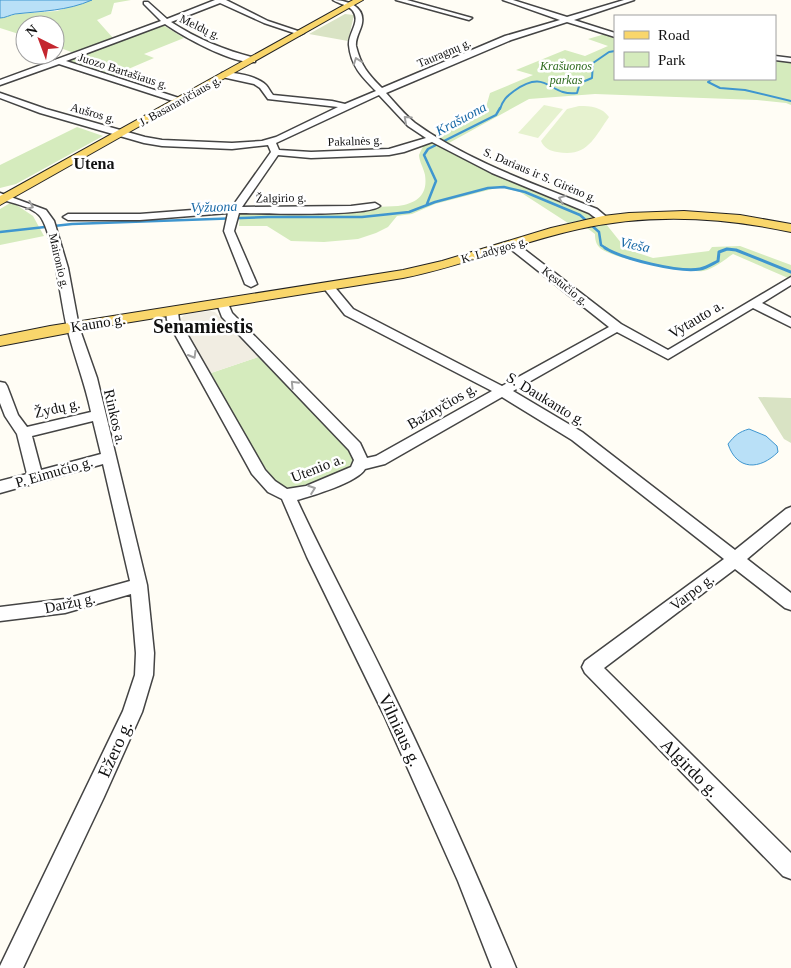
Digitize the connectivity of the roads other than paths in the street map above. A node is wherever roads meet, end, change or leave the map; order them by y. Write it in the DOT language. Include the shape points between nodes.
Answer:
graph roads {
  1 [pos="221,0"];
  2 [pos="336,0"];
  3 [pos="360,0"];
  4 [pos="399,0"];
  5 [pos="506,0"];
  6 [pos="631,0"];
  7 [pos="146,3"];
  8 [pos="350,6"];
  9 [pos="468,18"];
  10 [pos="568,20"];
  11 [pos="165,22"];
  12 [pos="300,33"];
  13 [pos="614,35"];
  14 [pos="776,58"];
  15 [pos="65,59"];
  16 [pos="252,60"];
  17 [pos="791,60"];
  18 [pos="65,63"];
  19 [pos="48,65"];
  20 [pos="225,75"];
  21 [pos="372,81"];
  22 [pos="0,83"];
  23 [pos="394,87"];
  24 [pos="381,92"];
  25 [pos="0,95"];
  26 [pos="179,101"];
  27 [pos="345,107"];
  28 [pos="121,134"];
  29 [pos="438,141"];
  30 [pos="271,142"];
  31 [pos="276,152"];
  32 [pos="2,198"];
  33 [pos="375,206"];
  34 [pos="233,211"];
  35 [pos="68,218"];
  36 [pos="601,221"];
  37 [pos="791,228"];
  38 [pos="512,245"];
  39 [pos="791,280"];
  40 [pos="251,284"];
  41 [pos="329,287"];
  42 [pos="753,303"];
  43 [pos="223,304"];
  44 [pos="197,308"];
  45 [pos="172,312"];
  46 [pos="791,323"];
  47 [pos="617,327"];
  48 [pos="73,328"];
  49 [pos="0,341"];
  50 [pos="0,386"];
  51 [pos="502,391"];
  52 [pos="99,415"];
  53 [pos="6,418"];
  54 [pos="24,433"];
  55 [pos="108,457"];
  56 [pos="360,465"];
  57 [pos="34,477"];
  58 [pos="0,487"];
  59 [pos="288,496"];
  60 [pos="791,513"];
  61 [pos="122,515"];
  62 [pos="735,560"];
  63 [pos="139,585"];
  64 [pos="791,603"];
  65 [pos="0,614"];
  66 [pos="591,667"];
  67 [pos="791,868"];
  68 [pos="11,968"];
  69 [pos="504,968"];
  1 -- 11 [label="street"];
  1 -- 12 [label="street" via="266,22"];
  2 -- 8 [label="street"];
  3 -- 8 [label="main road, J. Basanavičiaus g."];
  4 -- 9 [label="street"];
  5 -- 10 [label="street"];
  6 -- 10 [label="street, Tauragnų g."];
  7 -- 11 [label="street, Meldų g."];
  8 -- 12 [label="main road, J. Basanavičiaus g."];
  21 -- 8 [label="street, S. Dariaus ir S. Girėno g., one-way" via="360,70 353,48 359,17 357,10"];
  10 -- 13 [label="street"];
  10 -- 23 [label="street, Tauragnų g." via="513,36"];
  11 -- 15 [label="street"];
  11 -- 16 [label="street, Meldų g." via="209,44"];
  12 -- 16 [label="main road, J. Basanavičiaus g."];
  14 -- 17 [label="street"];
  16 -- 20 [label="main road, J. Basanavičiaus g."];
  18 -- 26 [label="street, Juozo Bartašiaus g."];
  19 -- 22 [label="street"];
  20 -- 26 [label="main road, J. Basanavičiaus g."];
  20 -- 27 [label="street" via="254,81 271,97"];
  21 -- 23 [label="street"];
  21 -- 24 [label="street, S. Dariaus ir S. Girėno g."];
  23 -- 24 [label="street, Tauragnų g."];
  24 -- 27 [label="street, Tauragnų g."];
  29 -- 24 [label="street, S. Dariaus ir S. Girėno g., one-way" via="412,124"];
  25 -- 28 [label="street, Aušros g." via="43,112"];
  26 -- 28 [label="main road, J. Basanavičiaus g."];
  27 -- 30 [label="street, Tauragnų g."];
  28 -- 30 [label="street, Aušros g." via="162,142 242,146"];
  28 -- 32 [label="main road, J. Basanavičiaus g."];
  29 -- 31 [label="street, Pakalnės g." via="390,152 311,155"];
  36 -- 29 [label="street, S. Dariaus ir S. Girėno g., one-way" via="593,211 510,178"];
  30 -- 31 [label="street"];
  31 -- 34 [label="street"];
  32 -- 48 [label="street, Maironio g., one-way" via="36,209 49,221"];
  33 -- 34 [label="street, Žalgirio g."];
  34 -- 35 [label="street, Žalgirio g."];
  34 -- 40 [label="street" via="229,231"];
  36 -- 37 [label="main road, K. Ladygos g." via="661,216 726,218"];
  36 -- 38 [label="main road, K. Ladygos g."];
  38 -- 41 [label="main road, K. Ladygos g." via="432,268"];
  38 -- 47 [label="street, Kęstučio g."];
  39 -- 42 [label="street, Vytauto a."];
  41 -- 43 [label="main road, K. Ladygos g."];
  41 -- 51 [label="street, S. Daukanto g." via="349,312"];
  42 -- 46 [label="street"];
  42 -- 47 [label="street, Vytauto a." via="668,355"];
  43 -- 44 [label="main road, K. Ladygos g."];
  56 -- 43 [label="street, Utenio a., one-way" via="360,454 355,447 226,314"];
  44 -- 45 [label="main road, Kauno g."];
  45 -- 48 [label="main road, Kauno g."];
  45 -- 59 [label="street, Utenio a., one-way" via="173,320 257,470 272,487"];
  47 -- 51 [label="street, Bažnyčios g."];
  48 -- 49 [label="main road, Kauno g."];
  48 -- 52 [label="street, Rinkos a."];
  50 -- 53 [label="street"];
  51 -- 56 [label="street, Bažnyčios g." via="380,460"];
  51 -- 62 [label="street, S. Daukanto g." via="588,443"];
  52 -- 54 [label="street, Žydų g."];
  52 -- 55 [label="street, Rinkos a."];
  53 -- 54 [label="street"];
  54 -- 57 [label="street"];
  55 -- 57 [label="street, P. Eimučio g."];
  55 -- 61 [label="street, Rinkos a."];
  59 -- 56 [label="street, Utenio a., one-way" via="346,476"];
  57 -- 58 [label="street, P. Eimučio g."];
  59 -- 69 [label="street, Vilniaus g." via="391,709 467,876"];
  60 -- 62 [label="street, Varpo g."];
  61 -- 63 [label="street, Ežero g."];
  62 -- 64 [label="street, S. Daukanto g."];
  62 -- 66 [label="street, Varpo g."];
  63 -- 65 [label="street, Daržų g." via="65,606"];
  63 -- 68 [label="street, Ežero g." via="145,653 141,689 97,790"];
  66 -- 67 [label="street, Algirdo g."];
}
